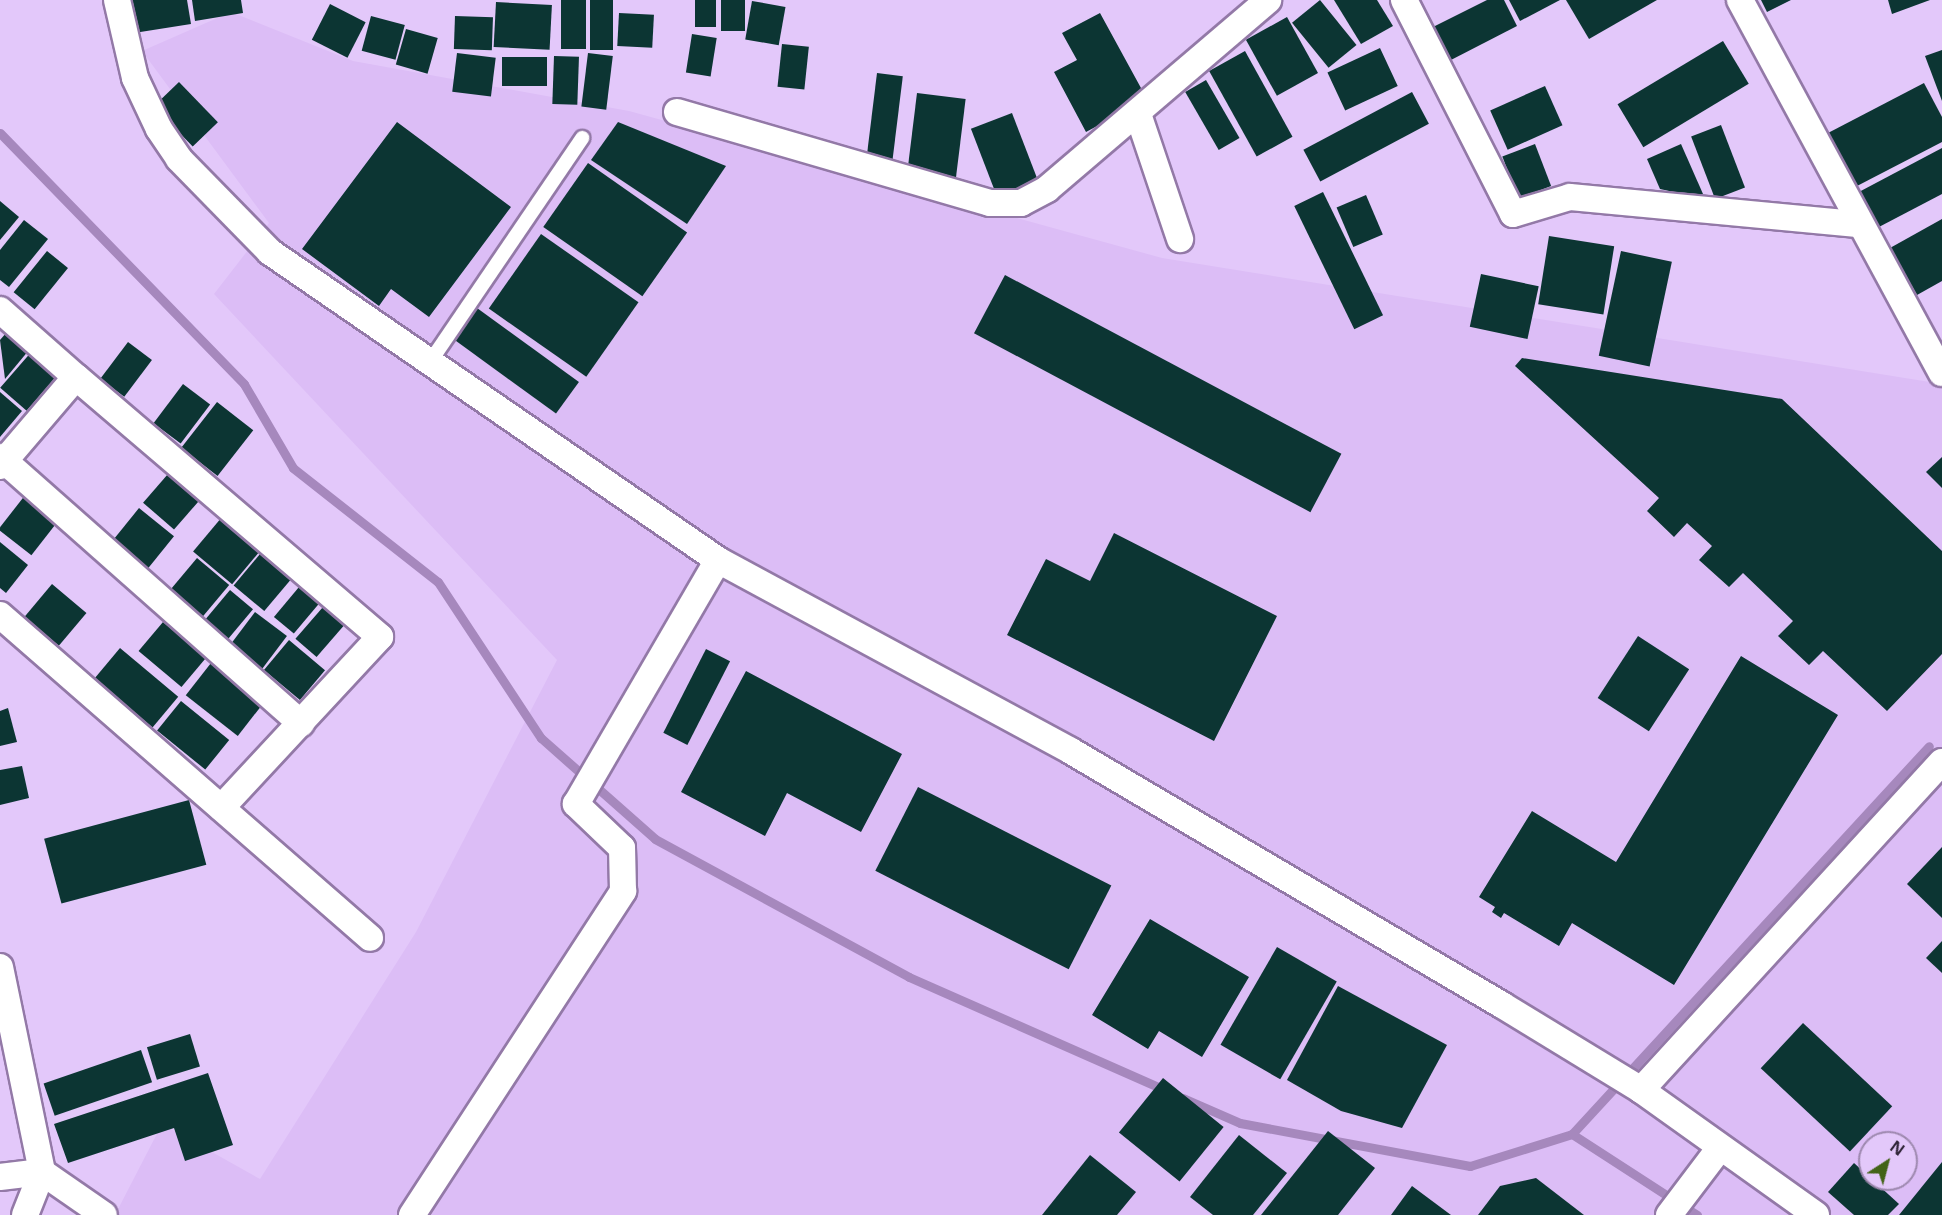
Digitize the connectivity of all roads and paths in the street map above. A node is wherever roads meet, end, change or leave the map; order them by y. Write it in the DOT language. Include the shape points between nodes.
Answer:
graph roads {
  1 [pos="117,0"];
  2 [pos="1268,0"];
  3 [pos="1404,0"];
  4 [pos="1740,0"];
  5 [pos="1241,9"];
  6 [pos="677,112"];
  7 [pos="1138,114"];
  8 [pos="582,138"];
  9 [pos="1858,224"];
  10 [pos="1180,239"];
  11 [pos="0,310"];
  12 [pos="430,362"];
  13 [pos="1942,373"];
  14 [pos="76,377"];
  15 [pos="1,461"];
  16 [pos="718,560"];
  17 [pos="0,615"];
  18 [pos="301,723"];
  19 [pos="1942,762"];
  20 [pos="221,808"];
  21 [pos="370,938"];
  22 [pos="0,967"];
  23 [pos="10,1064"];
  24 [pos="1641,1090"];
  25 [pos="1719,1149"];
  26 [pos="42,1172"];
  27 [pos="0,1177"];
  28 [pos="25,1215"];
  29 [pos="104,1215"];
  30 [pos="412,1215"];
  31 [pos="1669,1215"];
  32 [pos="1816,1215"];
  1 -- 12 [label="street" via="135,78 178,159 270,252"];
  2 -- 5 [label="street"];
  3 -- 9 [label="street" via="1513,214 1570,197"];
  4 -- 9 [label="street"];
  5 -- 7 [label="street"];
  6 -- 7 [label="street" via="990,203 1021,204 1047,189"];
  7 -- 10 [label="street"];
  8 -- 12 [label="lane"];
  9 -- 13 [label="street"];
  11 -- 14 [label="street"];
  12 -- 16 [label="street"];
  14 -- 15 [label="street"];
  14 -- 18 [label="street" via="380,637"];
  15 -- 18 [label="street"];
  16 -- 24 [label="street" via="1071,751"];
  16 -- 30 [label="street" via="576,804 622,848 622,891"];
  17 -- 20 [label="street"];
  18 -- 20 [label="street"];
  19 -- 24 [label="street"];
  20 -- 21 [label="street"];
  22 -- 23 [label="street"];
  23 -- 26 [label="street"];
  24 -- 25 [label="street"];
  25 -- 31 [label="street"];
  25 -- 32 [label="street"];
  26 -- 27 [label="street"];
  26 -- 28 [label="street"];
  26 -- 29 [label="street"];
}
